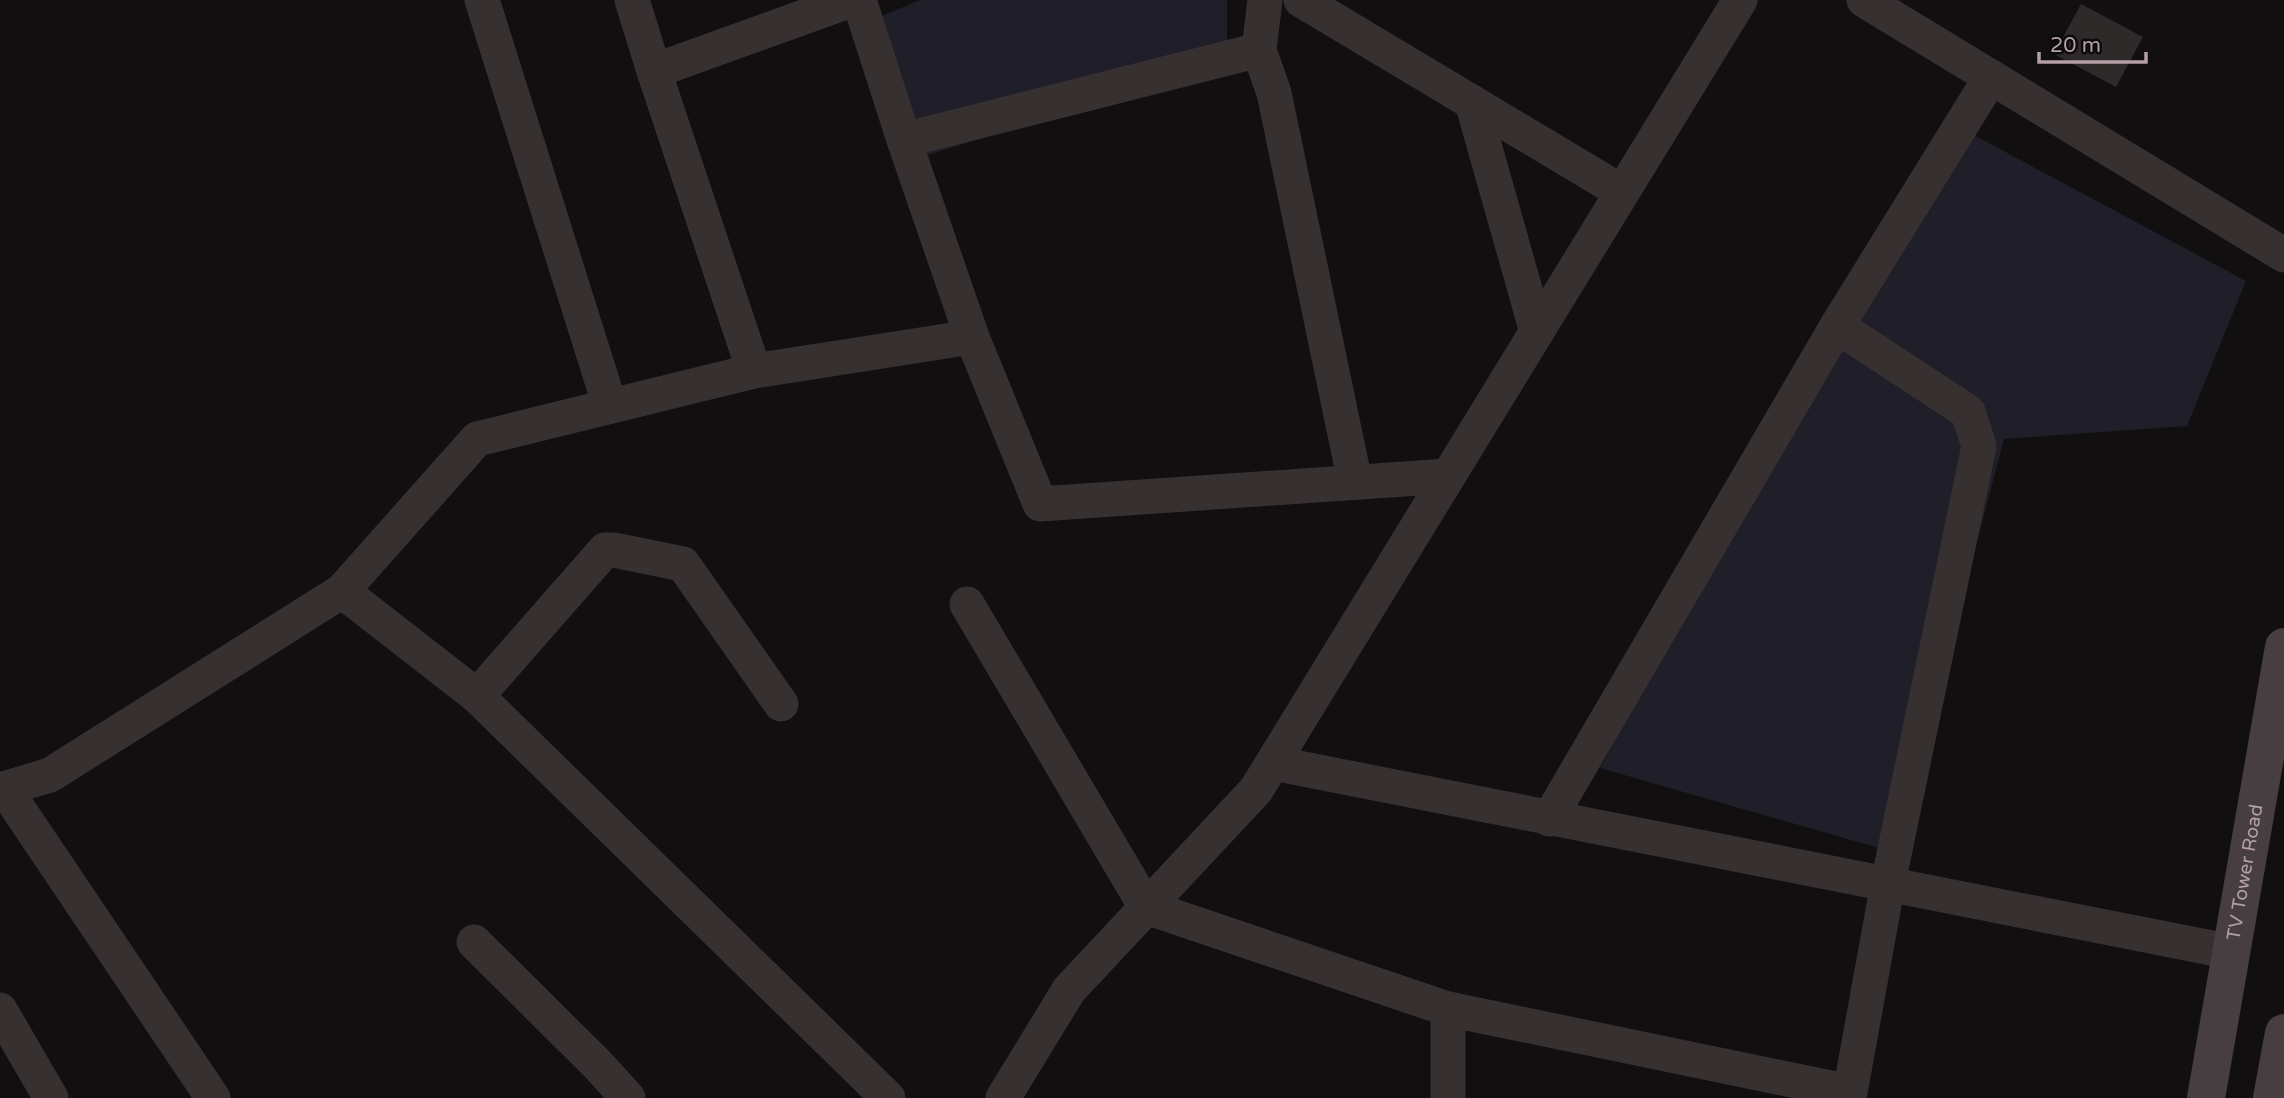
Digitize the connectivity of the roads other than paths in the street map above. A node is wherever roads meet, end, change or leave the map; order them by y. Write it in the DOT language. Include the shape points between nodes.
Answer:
graph roads {
  1 [pos="482,0"];
  2 [pos="632,0"];
  3 [pos="851,0"];
  4 [pos="859,0"];
  5 [pos="1265,0"];
  6 [pos="1301,0"];
  7 [pos="1740,0"];
  8 [pos="1864,0"];
  9 [pos="1259,50"];
  10 [pos="654,71"];
  11 [pos="1991,77"];
  12 [pos="1472,102"];
  13 [pos="904,140"];
  14 [pos="1622,192"];
  15 [pos="2284,254"];
  16 [pos="1838,326"];
  17 [pos="1537,332"];
  18 [pos="972,337"];
  19 [pos="754,371"];
  20 [pos="610,406"];
  21 [pos="1448,477"];
  22 [pos="1355,482"];
  23 [pos="342,592"];
  24 [pos="967,604"];
  25 [pos="2284,647"];
  26 [pos="477,696"];
  27 [pos="781,704"];
  28 [pos="1273,764"];
  29 [pos="3,789"];
  30 [pos="1549,819"];
  31 [pos="1888,883"];
  32 [pos="1146,908"];
  33 [pos="474,942"];
  34 [pos="2232,952"];
  35 [pos="1448,1009"];
  36 [pos="0,1010"];
  37 [pos="2284,1033"];
  38 [pos="1850,1095"];
  39 [pos="51,1098"];
  40 [pos="213,1098"];
  41 [pos="628,1098"];
  42 [pos="888,1098"];
  43 [pos="1003,1098"];
  44 [pos="1448,1098"];
  45 [pos="2206,1098"];
  46 [pos="2272,1098"];
  1 -- 20 [label="street"];
  2 -- 10 [label="street"];
  3 -- 10 [label="street"];
  4 -- 13 [label="street"];
  5 -- 9 [label="street"];
  6 -- 12 [label="street"];
  7 -- 14 [label="street"];
  8 -- 11 [label="street"];
  9 -- 13 [label="street"];
  9 -- 22 [label="street" via="1274,93"];
  10 -- 19 [label="street"];
  11 -- 15 [label="street"];
  11 -- 16 [label="street"];
  12 -- 14 [label="street"];
  12 -- 17 [label="street"];
  13 -- 18 [label="street"];
  14 -- 17 [label="street"];
  16 -- 30 [label="street"];
  16 -- 31 [label="street" via="1968,412 1979,446"];
  17 -- 21 [label="street"];
  18 -- 19 [label="street"];
  18 -- 22 [label="street" via="1040,503"];
  19 -- 20 [label="street"];
  20 -- 23 [label="street" via="477,439"];
  21 -- 22 [label="street"];
  21 -- 28 [label="street"];
  23 -- 26 [label="street"];
  23 -- 29 [label="street" via="50,775"];
  24 -- 32 [label="street"];
  25 -- 34 [label="main road, TV Tower Road"];
  26 -- 27 [label="street" via="605,550 614,550 683,564"];
  26 -- 42 [label="street"];
  28 -- 30 [label="street"];
  28 -- 32 [label="street" via="1256,790"];
  29 -- 40 [label="street"];
  30 -- 31 [label="street"];
  31 -- 34 [label="street"];
  31 -- 38 [label="street"];
  32 -- 35 [label="street"];
  32 -- 43 [label="street" via="1069,990"];
  33 -- 41 [label="street"];
  34 -- 45 [label="main road, TV Tower Road"];
  35 -- 38 [label="street"];
  35 -- 44 [label="street"];
  36 -- 39 [label="street"];
  37 -- 46 [label="main road"];
}
